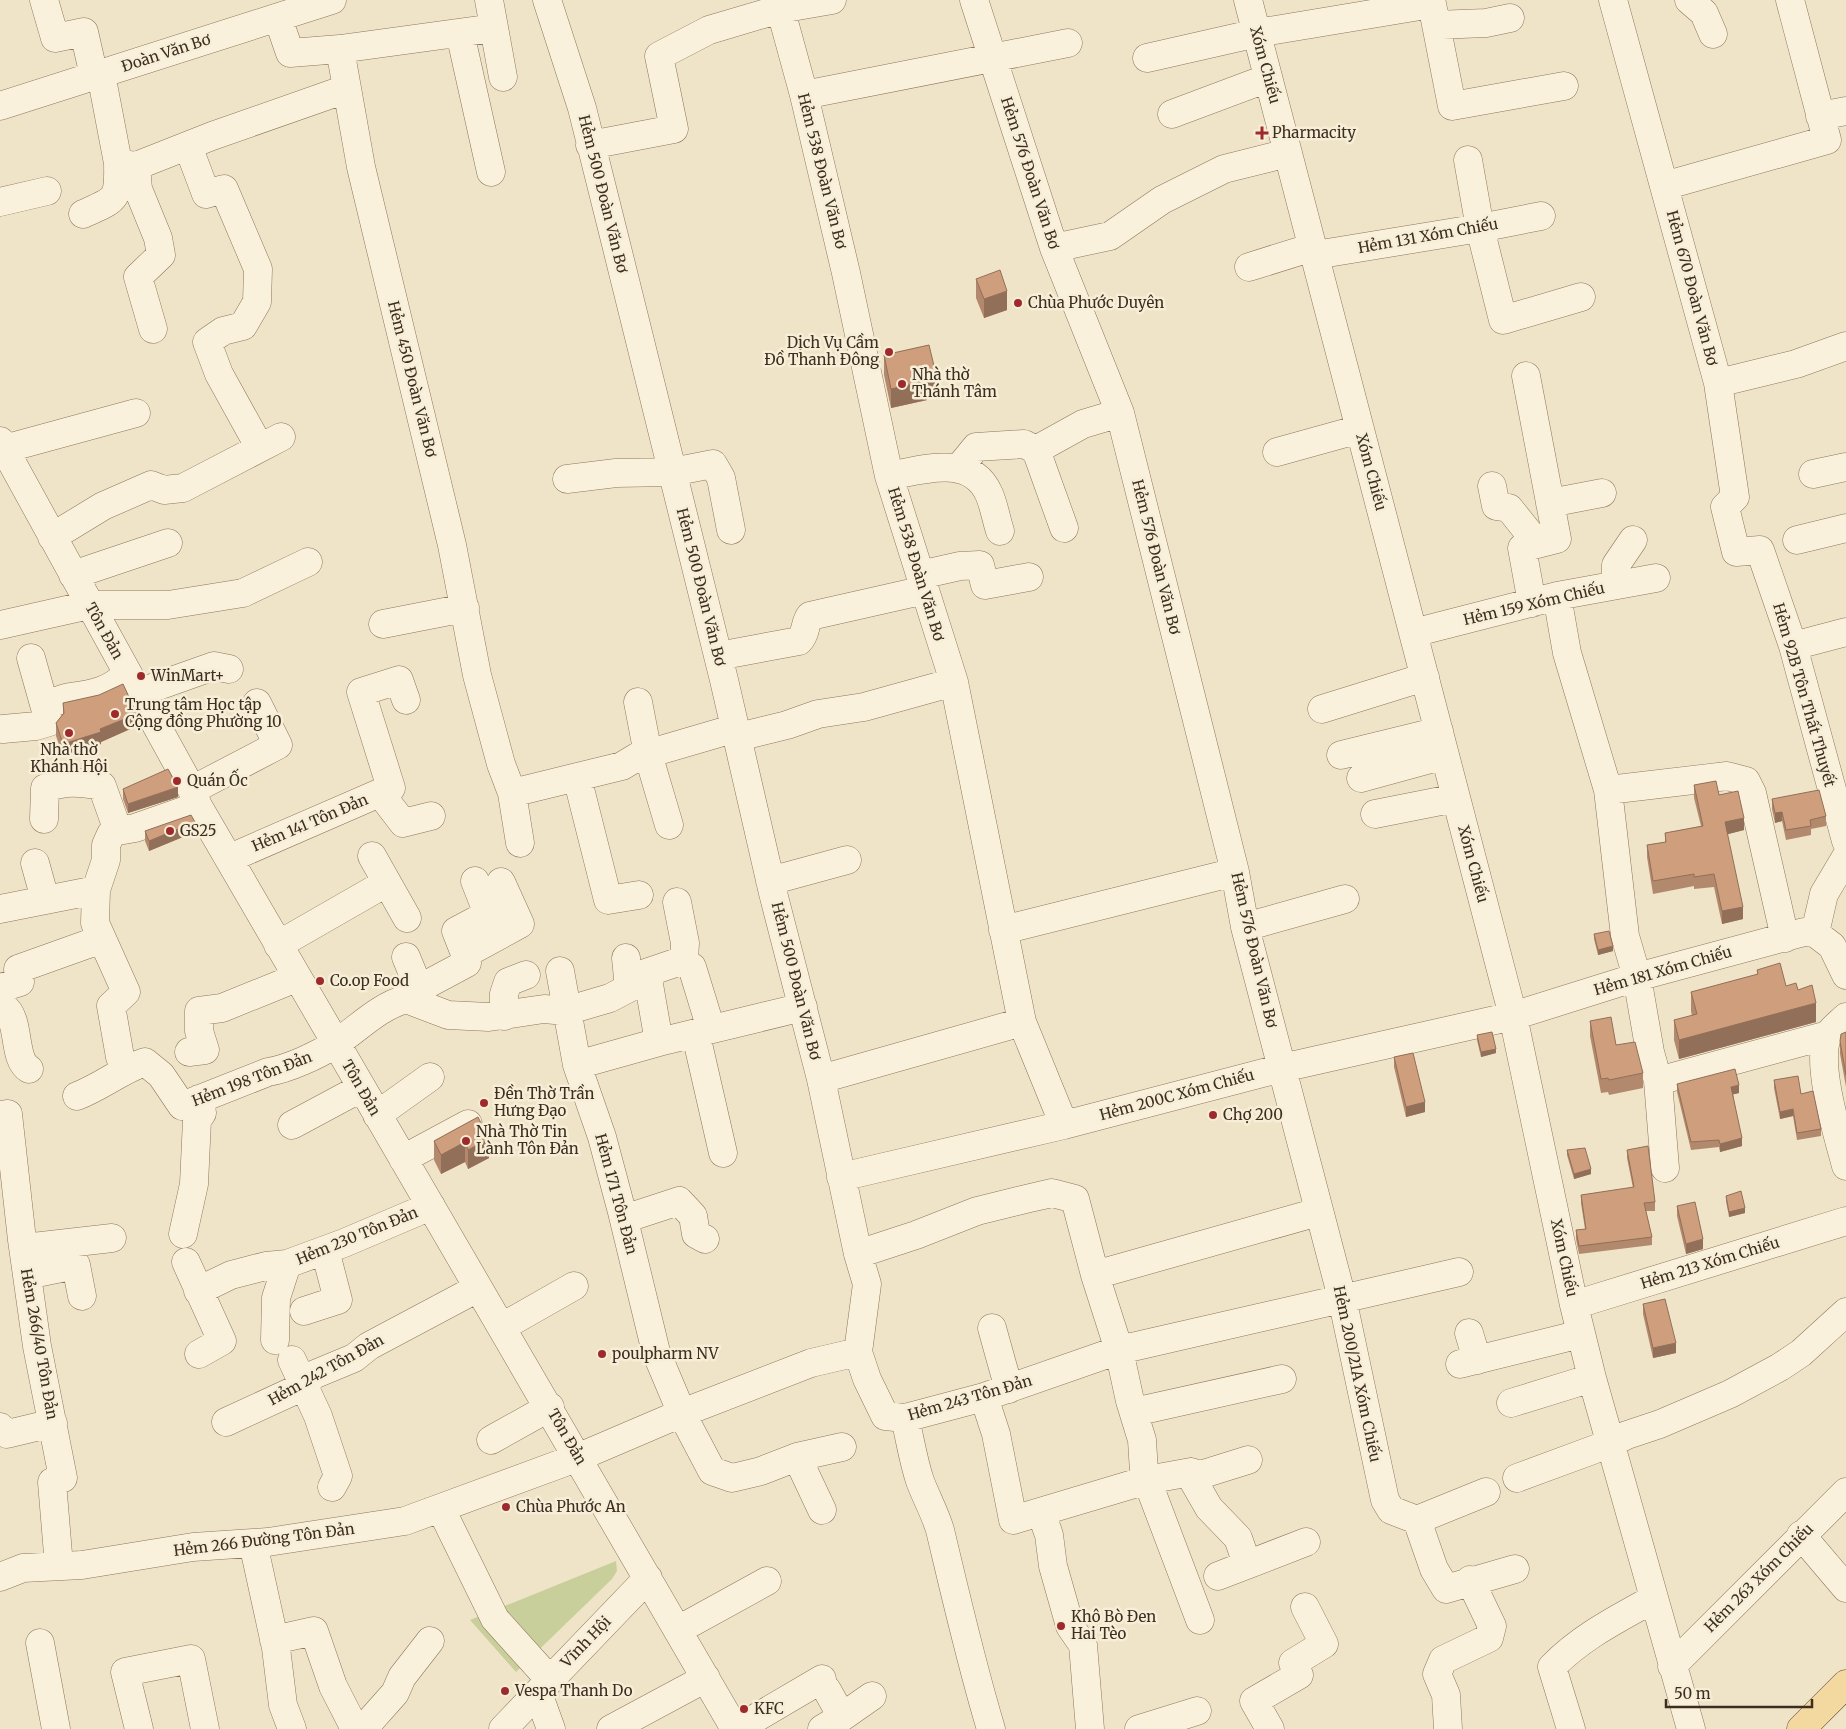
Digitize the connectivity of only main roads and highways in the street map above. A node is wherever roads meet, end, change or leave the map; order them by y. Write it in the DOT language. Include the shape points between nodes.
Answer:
graph roads {
  1 [pos="1846,1684"];
  2 [pos="1802,1729"];
  1 -- 2 [label="main road"];
}
